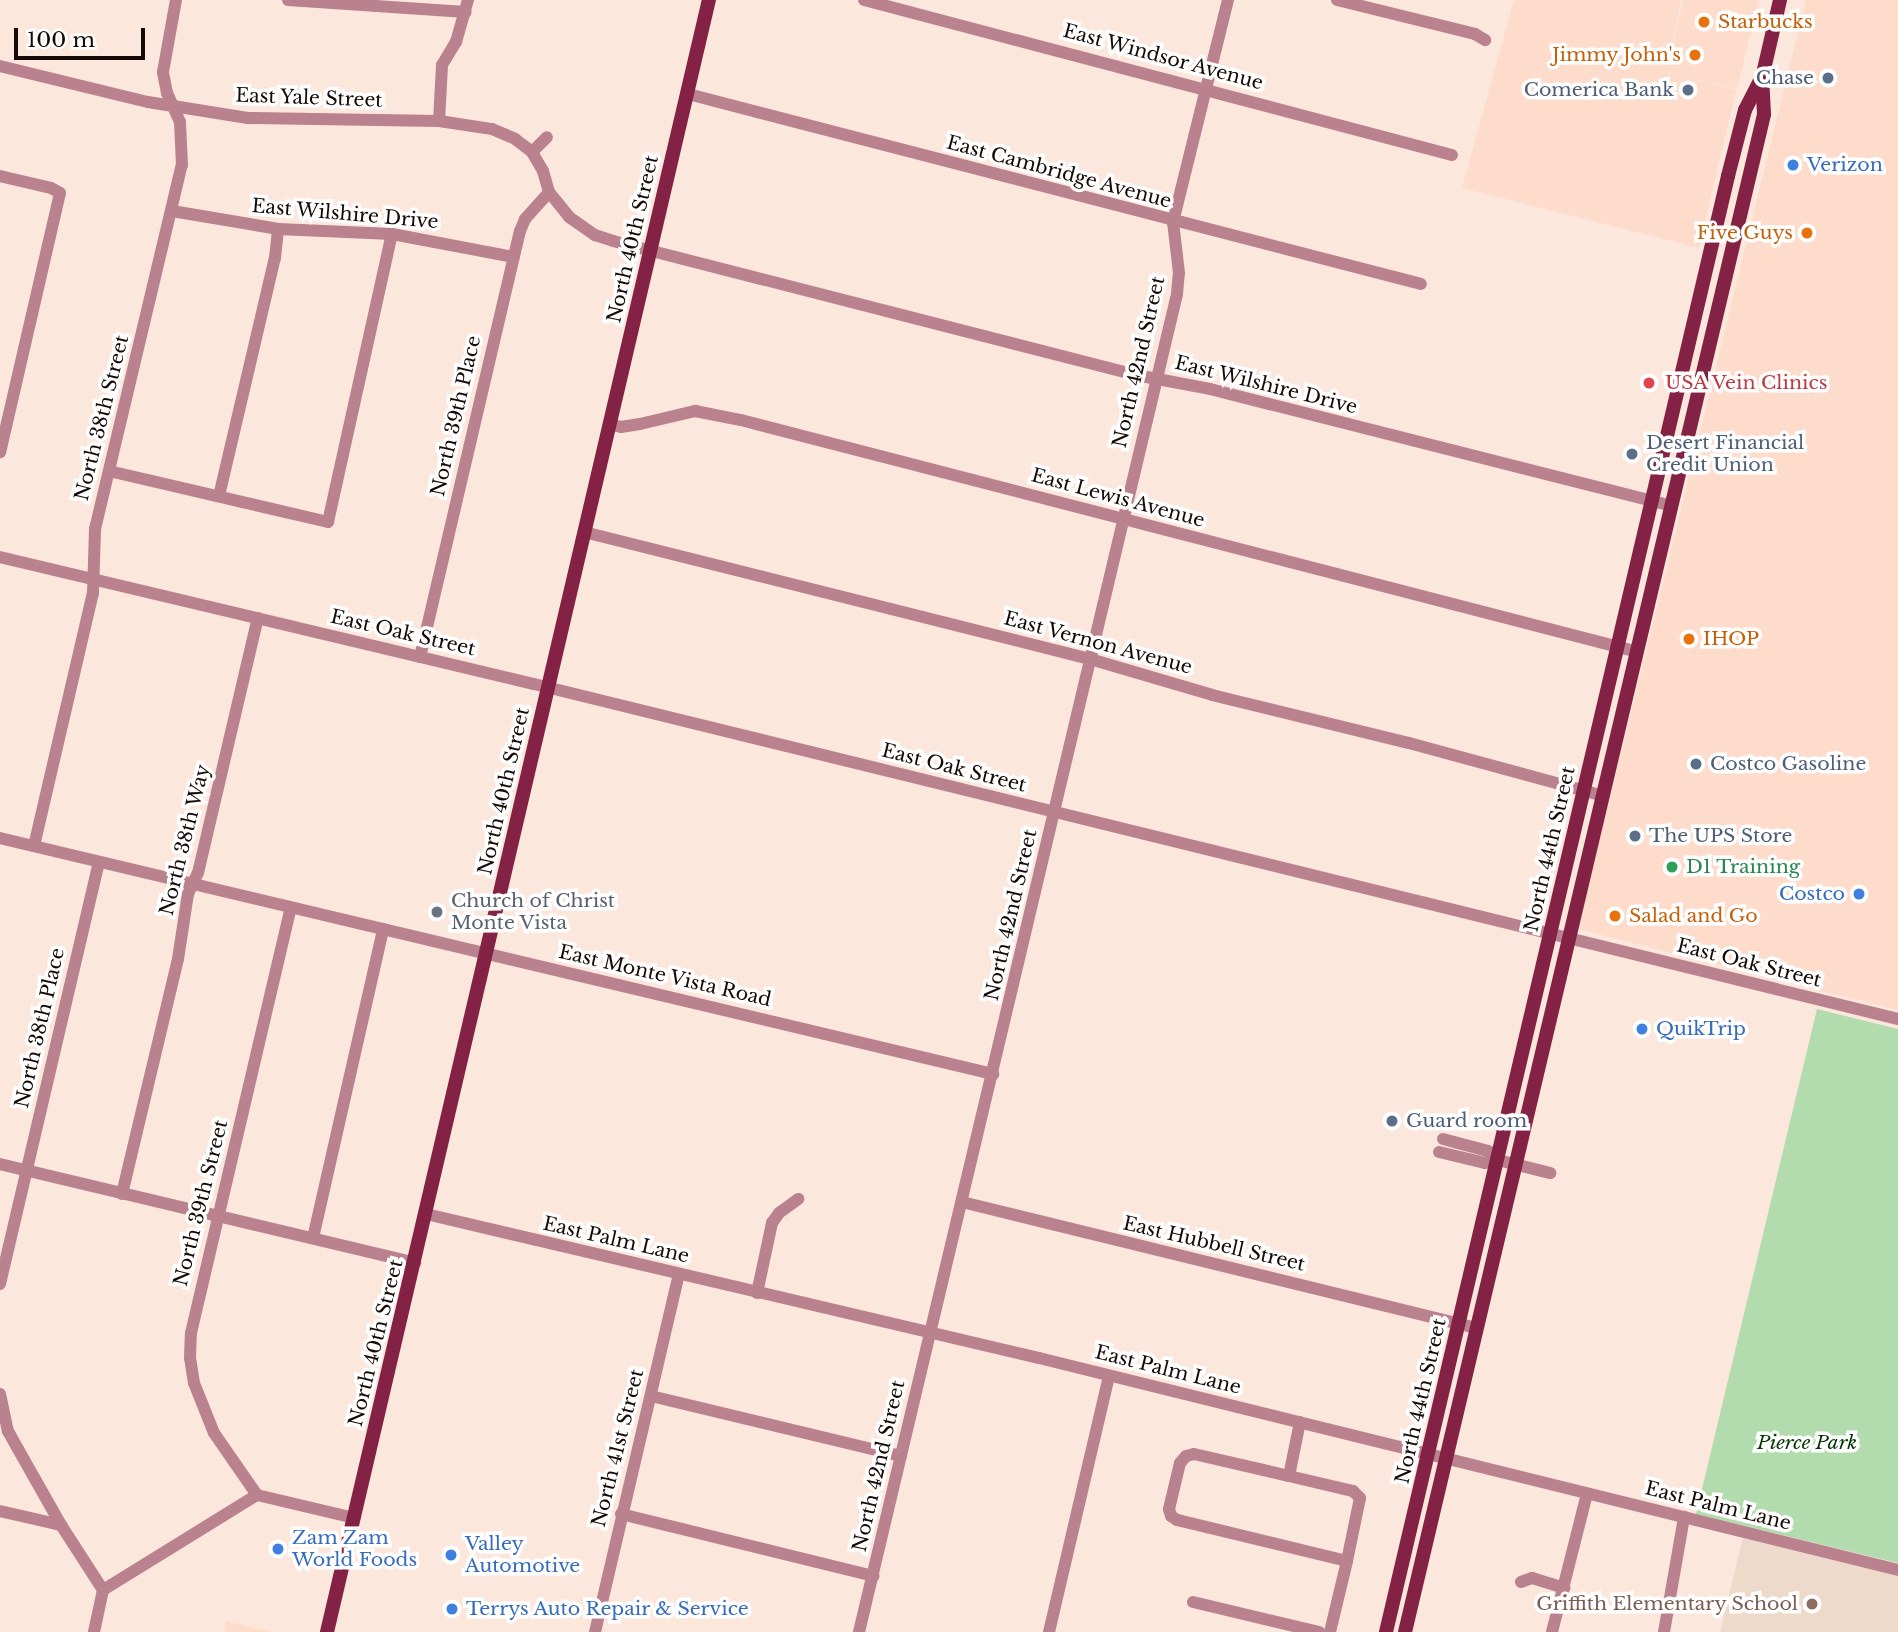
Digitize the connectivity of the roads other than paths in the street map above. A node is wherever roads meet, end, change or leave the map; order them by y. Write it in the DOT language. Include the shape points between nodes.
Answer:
graph roads {
  1 [pos="176,0"];
  2 [pos="288,0"];
  3 [pos="709,0"];
  4 [pos="864,0"];
  5 [pos="1228,0"];
  6 [pos="1337,0"];
  7 [pos="1780,0"];
  8 [pos="325,1"];
  9 [pos="467,6"];
  10 [pos="1485,40"];
  11 [pos="0,66"];
  12 [pos="1762,78"];
  13 [pos="1204,88"];
  14 [pos="688,94"];
  15 [pos="171,105"];
  16 [pos="439,121"];
  17 [pos="547,137"];
  18 [pos="532,152"];
  19 [pos="1452,155"];
  20 [pos="0,176"];
  21 [pos="549,192"];
  22 [pos="172,211"];
  23 [pos="1174,222"];
  24 [pos="278,229"];
  25 [pos="392,234"];
  26 [pos="650,251"];
  27 [pos="514,257"];
  28 [pos="1421,284"];
  29 [pos="1157,379"];
  30 [pos="1671,414"];
  31 [pos="1690,419"];
  32 [pos="609,424"];
  33 [pos="0,452"];
  34 [pos="109,471"];
  35 [pos="219,496"];
  36 [pos="1651,500"];
  37 [pos="1669,505"];
  38 [pos="1123,518"];
  39 [pos="584,532"];
  40 [pos="0,557"];
  41 [pos="94,580"];
  42 [pos="258,618"];
  43 [pos="1616,647"];
  44 [pos="1634,652"];
  45 [pos="420,657"];
  46 [pos="1090,659"];
  47 [pos="548,688"];
  48 [pos="1584,788"];
  49 [pos="1601,795"];
  50 [pos="1055,812"];
  51 [pos="0,838"];
  52 [pos="34,846"];
  53 [pos="99,862"];
  54 [pos="192,884"];
  55 [pos="291,908"];
  56 [pos="383,929"];
  57 [pos="1550,935"];
  58 [pos="1569,939"];
  59 [pos="486,953"];
  60 [pos="1898,1019"];
  61 [pos="993,1074"];
  62 [pos="1441,1146"];
  63 [pos="1507,1162"];
  64 [pos="0,1164"];
  65 [pos="26,1171"];
  66 [pos="1550,1173"];
  67 [pos="122,1194"];
  68 [pos="798,1199"];
  69 [pos="962,1202"];
  70 [pos="426,1214"];
  71 [pos="219,1216"];
  72 [pos="313,1238"];
  73 [pos="415,1263"];
  74 [pos="679,1274"];
  75 [pos="0,1284"];
  76 [pos="757,1293"];
  77 [pos="1458,1323"];
  78 [pos="1476,1328"];
  79 [pos="930,1335"];
  80 [pos="1109,1376"];
  81 [pos="0,1394"];
  82 [pos="650,1396"];
  83 [pos="1300,1422"];
  84 [pos="1429,1454"];
  85 [pos="901,1456"];
  86 [pos="1446,1459"];
  87 [pos="1289,1476"];
  88 [pos="1587,1494"];
  89 [pos="257,1495"];
  90 [pos="0,1511"];
  91 [pos="621,1514"];
  92 [pos="1684,1517"];
  93 [pos="354,1518"];
  94 [pos="61,1525"];
  95 [pos="1347,1561"];
  96 [pos="1898,1570"];
  97 [pos="873,1576"];
  98 [pos="1521,1582"];
  99 [pos="1564,1588"];
  100 [pos="103,1590"];
  101 [pos="1194,1602"];
  102 [pos="94,1632"];
  103 [pos="327,1632"];
  104 [pos="595,1632"];
  105 [pos="859,1632"];
  106 [pos="1049,1632"];
  107 [pos="1319,1632"];
  108 [pos="1330,1632"];
  109 [pos="1386,1632"];
  110 [pos="1405,1632"];
  111 [pos="1552,1632"];
  112 [pos="1664,1632"];
  1 -- 15 [label="street, North 38th Street" via="163,72"];
  2 -- 8 [label="street"];
  3 -- 14 [label="main road, North 40th Street"];
  4 -- 13 [label="street, East Windsor Avenue"];
  5 -- 13 [label="street, North 42nd Street"];
  6 -- 10 [label="street"];
  7 -- 12 [label="main road, North 44th Street"];
  8 -- 9 [label="street"];
  9 -- 16 [label="street" via="457,42 442,65"];
  11 -- 15 [label="street, East Yale Street"];
  12 -- 30 [label="main road, North 44th Street" via="1745,110"];
  12 -- 31 [label="main road, North 44th Street" via="1764,114"];
  13 -- 19 [label="street, East Windsor Avenue"];
  13 -- 23 [label="street, North 42nd Street"];
  14 -- 23 [label="street, East Cambridge Avenue"];
  14 -- 26 [label="main road, North 40th Street"];
  15 -- 16 [label="street, East Yale Street" via="248,118"];
  15 -- 22 [label="street, North 38th Street" via="180,122 183,152"];
  16 -- 18 [label="street, East Yale Street" via="492,129"];
  17 -- 18 [label="street"];
  18 -- 21 [label="street"];
  20 -- 33 [label="street" via="60,193"];
  21 -- 26 [label="street" via="585,230"];
  21 -- 27 [label="street, North 39th Place" via="525,219"];
  22 -- 24 [label="street, East Wilshire Drive"];
  22 -- 34 [label="street, North 38th Street"];
  23 -- 28 [label="street, East Cambridge Avenue"];
  23 -- 29 [label="street, North 42nd Street" via="1179,273"];
  24 -- 25 [label="street, East Wilshire Drive"];
  24 -- 35 [label="street"];
  25 -- 27 [label="street, East Wilshire Drive"];
  25 -- 35 [label="street" via="328,522"];
  26 -- 29 [label="street, East Wilshire Drive"];
  26 -- 32 [label="main road, North 40th Street"];
  27 -- 45 [label="street, North 39th Place"];
  29 -- 36 [label="street, East Wilshire Drive"];
  29 -- 38 [label="street, North 42nd Street"];
  30 -- 31 [label="street"];
  30 -- 36 [label="main road, North 44th Street"];
  31 -- 37 [label="main road, North 44th Street"];
  32 -- 38 [label="street, East Lewis Avenue" via="640,425 695,411"];
  32 -- 39 [label="main road, North 40th Street"];
  34 -- 35 [label="street"];
  34 -- 41 [label="street, North 38th Street" via="95,529"];
  36 -- 37 [label="street, East Wilshire Drive"];
  36 -- 43 [label="main road, North 44th Street"];
  37 -- 44 [label="main road, North 44th Street"];
  38 -- 43 [label="street, East Lewis Avenue"];
  38 -- 46 [label="street, North 42nd Street"];
  39 -- 46 [label="street, East Vernon Avenue"];
  39 -- 47 [label="main road, North 40th Street"];
  40 -- 41 [label="street, East Oak Street"];
  41 -- 42 [label="street, East Oak Street"];
  41 -- 52 [label="street, North 38th Street"];
  42 -- 45 [label="street, East Oak Street"];
  42 -- 54 [label="street, North 38th Way"];
  43 -- 44 [label="street, East Lewis Avenue"];
  43 -- 48 [label="main road, North 44th Street"];
  44 -- 49 [label="main road, North 44th Street"];
  45 -- 47 [label="street, East Oak Street"];
  46 -- 48 [label="street, East Vernon Avenue" via="1212,695"];
  46 -- 50 [label="street, North 42nd Street"];
  47 -- 50 [label="street, East Oak Street"];
  47 -- 59 [label="main road, North 40th Street"];
  48 -- 49 [label="street, East Vernon Avenue"];
  48 -- 57 [label="main road, North 44th Street"];
  49 -- 58 [label="main road, North 44th Street"];
  50 -- 57 [label="street, East Oak Street"];
  50 -- 61 [label="street, North 42nd Street"];
  51 -- 52 [label="street, East Monte Vista Road"];
  52 -- 53 [label="street, East Monte Vista Road"];
  53 -- 54 [label="street, East Monte Vista Road"];
  53 -- 65 [label="street, North 38th Place"];
  54 -- 55 [label="street, East Monte Vista Road"];
  54 -- 67 [label="street, North 38th Way"];
  55 -- 56 [label="street, East Monte Vista Road"];
  55 -- 71 [label="street, North 39th Street"];
  56 -- 59 [label="street, East Monte Vista Road"];
  56 -- 72 [label="street"];
  57 -- 58 [label="street, East Oak Street"];
  57 -- 63 [label="main road, North 44th Street"];
  58 -- 60 [label="street, East Oak Street"];
  58 -- 63 [label="main road, North 44th Street"];
  59 -- 61 [label="street, East Monte Vista Road"];
  59 -- 70 [label="main road, North 40th Street"];
  61 -- 69 [label="street, North 42nd Street"];
  62 -- 63 [label="street" via="1485,1163"];
  63 -- 66 [label="street"];
  63 -- 77 [label="main road, North 44th Street"];
  63 -- 78 [label="main road, North 44th Street"];
  64 -- 65 [label="street"];
  65 -- 67 [label="street"];
  65 -- 75 [label="street, North 38th Place"];
  67 -- 71 [label="street"];
  68 -- 76 [label="street" via="772,1223"];
  69 -- 77 [label="street, East Hubbell Street"];
  69 -- 79 [label="street, North 42nd Street"];
  70 -- 73 [label="main road, North 40th Street"];
  70 -- 74 [label="street, East Palm Lane"];
  71 -- 72 [label="street"];
  71 -- 89 [label="street, North 39th Street" via="196,1306 190,1357 194,1383 214,1433"];
  72 -- 73 [label="street"];
  73 -- 93 [label="main road, North 40th Street"];
  74 -- 76 [label="street, East Palm Lane"];
  74 -- 82 [label="street, North 41st Street"];
  76 -- 79 [label="street, East Palm Lane"];
  77 -- 78 [label="street, East Hubbell Street"];
  77 -- 84 [label="main road, North 44th Street"];
  78 -- 86 [label="main road, North 44th Street"];
  79 -- 80 [label="street, East Palm Lane"];
  79 -- 85 [label="street, North 42nd Street"];
  80 -- 83 [label="street, East Palm Lane"];
  80 -- 106 [label="street"];
  81 -- 94 [label="street" via="8,1432"];
  82 -- 85 [label="street"];
  82 -- 91 [label="street, North 41st Street"];
  83 -- 84 [label="street, East Palm Lane"];
  83 -- 87 [label="street"];
  84 -- 86 [label="street, East Palm Lane"];
  84 -- 109 [label="main road, North 44th Street"];
  85 -- 97 [label="street, North 42nd Street"];
  86 -- 88 [label="street, East Palm Lane"];
  86 -- 110 [label="main road, North 44th Street"];
  87 -- 95 [label="street" via="1353,1491 1360,1498"];
  87 -- 95 [label="street" via="1186,1456 1180,1463 1171,1516"];
  88 -- 92 [label="street, East Palm Lane"];
  88 -- 99 [label="street"];
  89 -- 93 [label="street"];
  89 -- 100 [label="street"];
  90 -- 94 [label="street"];
  91 -- 97 [label="street"];
  91 -- 104 [label="street, North 41st Street"];
  92 -- 96 [label="street, East Palm Lane"];
  92 -- 112 [label="street"];
  93 -- 103 [label="main road, North 40th Street"];
  94 -- 100 [label="street"];
  95 -- 108 [label="street"];
  97 -- 105 [label="street, North 42nd Street"];
  98 -- 99 [label="street" via="1532,1578"];
  99 -- 111 [label="street"];
  100 -- 102 [label="street"];
  101 -- 107 [label="street"];
}
